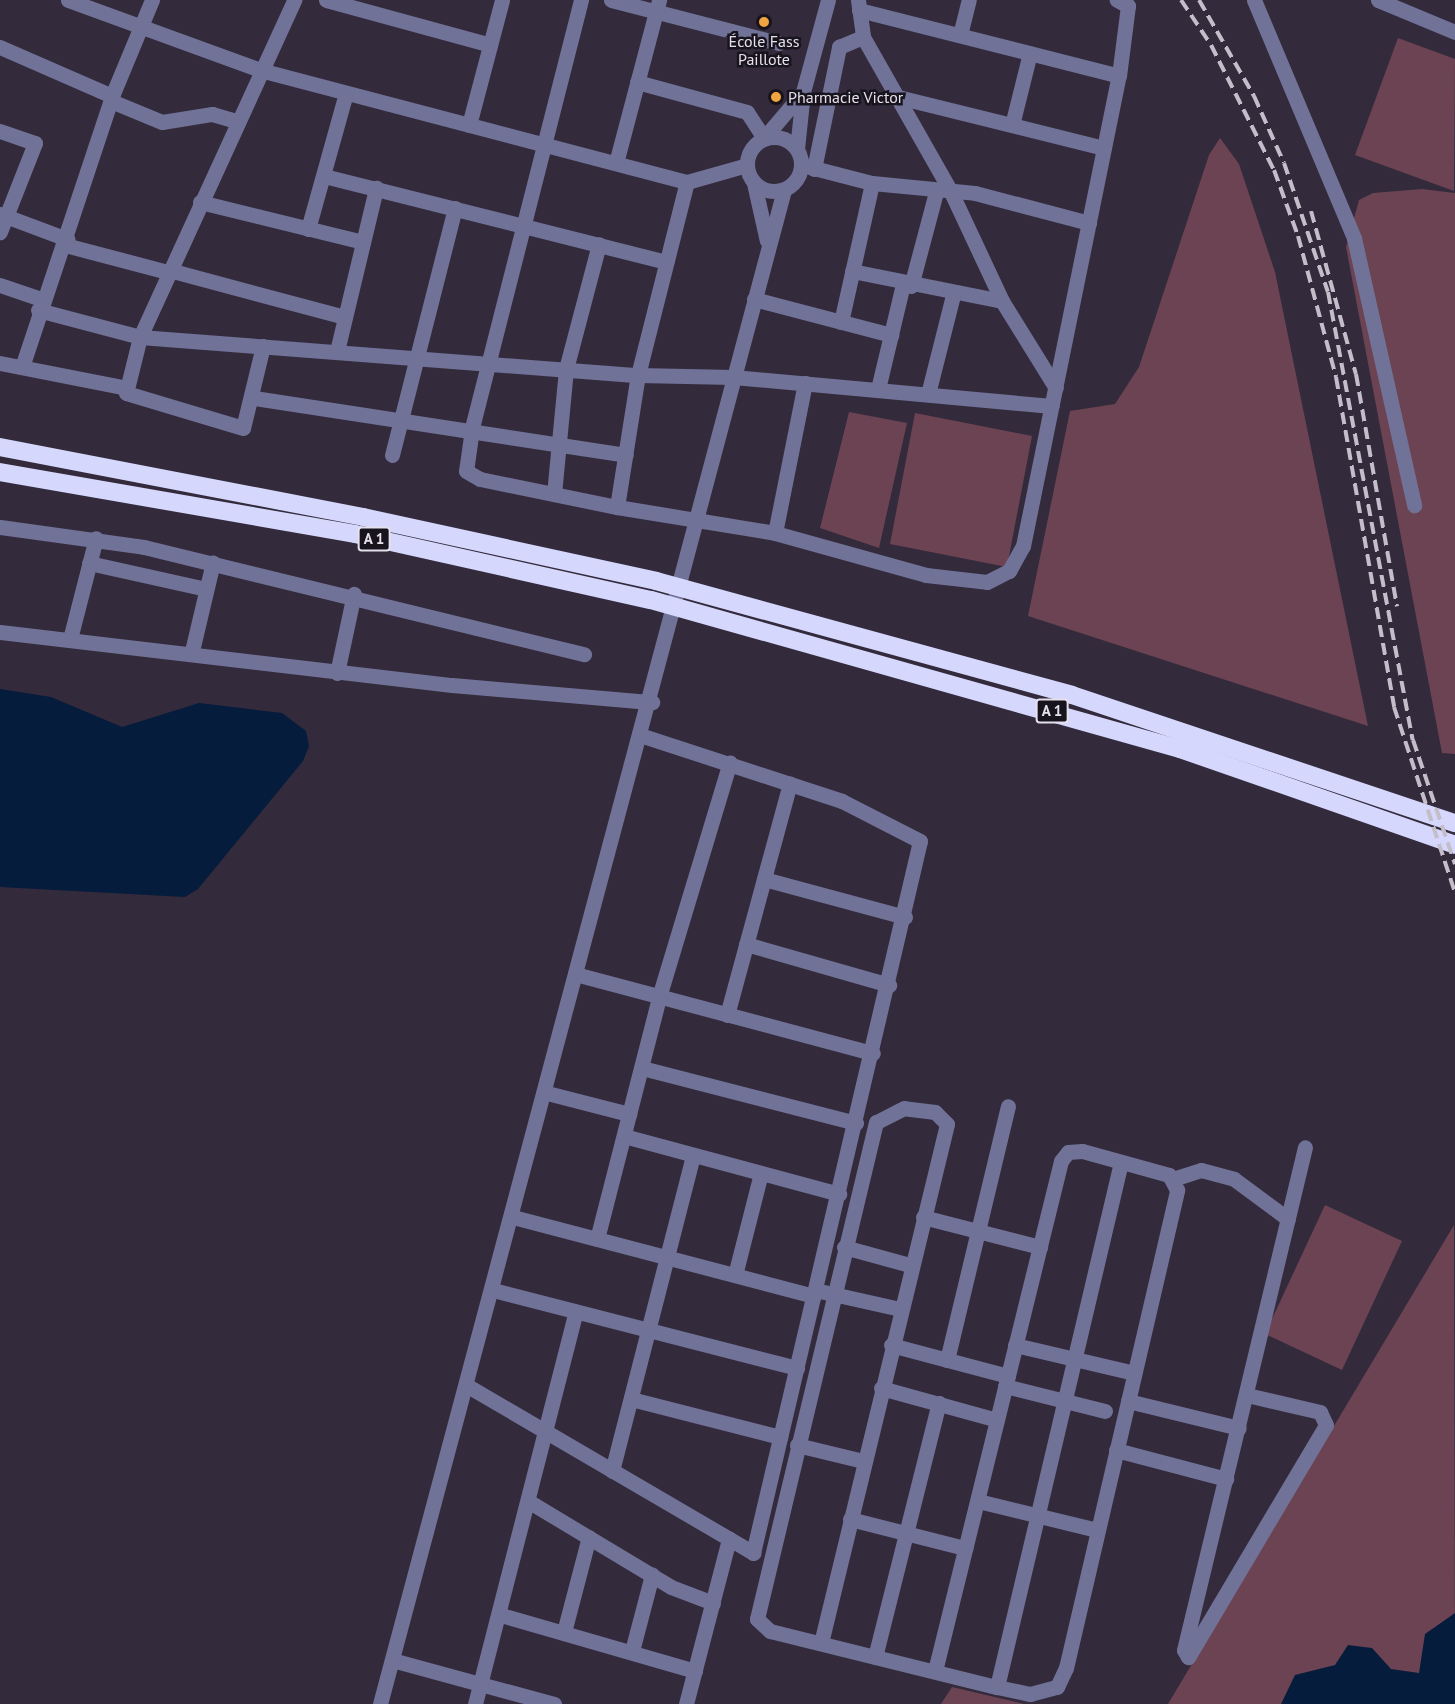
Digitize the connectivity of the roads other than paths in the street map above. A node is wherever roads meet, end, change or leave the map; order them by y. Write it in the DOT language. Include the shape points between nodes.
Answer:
graph roads {
  1 [pos="68,0"];
  2 [pos="152,0"];
  3 [pos="294,0"];
  4 [pos="326,0"];
  5 [pos="502,0"];
  6 [pos="581,0"];
  7 [pos="611,0"];
  8 [pos="828,0"];
  9 [pos="969,0"];
  10 [pos="1118,0"];
  11 [pos="1254,0"];
  12 [pos="1378,0"];
  13 [pos="1397,4"];
  14 [pos="858,5"];
  15 [pos="657,6"];
  16 [pos="138,26"];
  17 [pos="1455,32"];
  18 [pos="960,35"];
  19 [pos="863,36"];
  20 [pos="779,43"];
  21 [pos="490,45"];
  22 [pos="0,47"];
  23 [pos="1030,53"];
  24 [pos="260,70"];
  25 [pos="1119,76"];
  26 [pos="637,82"];
  27 [pos="803,92"];
  28 [pos="346,93"];
  29 [pos="898,97"];
  30 [pos="112,99"];
  31 [pos="237,121"];
  32 [pos="469,124"];
  33 [pos="1012,125"];
  34 [pos="0,131"];
  35 [pos="764,138"];
  36 [pos="544,144"];
  37 [pos="1104,148"];
  38 [pos="797,149"];
  39 [pos="616,163"];
  40 [pos="747,165"];
  41 [pos="808,167"];
  42 [pos="324,176"];
  43 [pos="687,182"];
  44 [pos="754,183"];
  45 [pos="873,183"];
  46 [pos="376,188"];
  47 [pos="784,189"];
  48 [pos="944,192"];
  49 [pos="200,202"];
  50 [pos="455,208"];
  51 [pos="3,215"];
  52 [pos="1089,223"];
  53 [pos="523,226"];
  54 [pos="308,229"];
  55 [pos="0,232"];
  56 [pos="767,241"];
  57 [pos="66,242"];
  58 [pos="363,242"];
  59 [pos="599,244"];
  60 [pos="666,262"];
  61 [pos="169,271"];
  62 [pos="852,271"];
  63 [pos="0,285"];
  64 [pos="907,285"];
  65 [pos="953,295"];
  66 [pos="754,299"];
  67 [pos="1002,301"];
  68 [pos="39,305"];
  69 [pos="345,317"];
  70 [pos="841,322"];
  71 [pos="891,335"];
  72 [pos="140,337"];
  73 [pos="263,346"];
  74 [pos="337,351"];
  75 [pos="414,357"];
  76 [pos="0,363"];
  77 [pos="488,363"];
  78 [pos="22,367"];
  79 [pos="566,369"];
  80 [pos="638,375"];
  81 [pos="733,376"];
  82 [pos="805,383"];
  83 [pos="127,388"];
  84 [pos="1056,388"];
  85 [pos="878,389"];
  86 [pos="928,394"];
  87 [pos="254,398"];
  88 [pos="1052,406"];
  89 [pos="401,418"];
  90 [pos="471,429"];
  91 [pos="559,444"];
  92 [pos="0,447"];
  93 [pos="392,455"];
  94 [pos="626,455"];
  95 [pos="0,472"];
  96 [pos="554,494"];
  97 [pos="1414,505"];
  98 [pos="617,507"];
  99 [pos="699,523"];
  100 [pos="0,527"];
  101 [pos="774,533"];
  102 [pos="96,538"];
  103 [pos="213,562"];
  104 [pos="89,563"];
  105 [pos="206,589"];
  106 [pos="354,594"];
  107 [pos="0,632"];
  108 [pos="70,639"];
  109 [pos="192,651"];
  110 [pos="584,654"];
  111 [pos="337,673"];
  112 [pos="652,702"];
  113 [pos="643,736"];
  114 [pos="730,762"];
  115 [pos="789,783"];
  116 [pos="1455,823"];
  117 [pos="1455,845"];
  118 [pos="764,879"];
  119 [pos="905,916"];
  120 [pos="746,944"];
  121 [pos="579,975"];
  122 [pos="889,985"];
  123 [pos="660,997"];
  124 [pos="728,1015"];
  125 [pos="873,1053"];
  126 [pos="642,1068"];
  127 [pos="547,1093"];
  128 [pos="1008,1106"];
  129 [pos="629,1114"];
  130 [pos="856,1123"];
  131 [pos="624,1136"];
  132 [pos="1305,1147"];
  133 [pos="693,1155"];
  134 [pos="1121,1162"];
  135 [pos="761,1173"];
  136 [pos="1173,1179"];
  137 [pos="839,1194"];
  138 [pos="513,1217"];
  139 [pos="923,1217"];
  140 [pos="1288,1219"];
  141 [pos="978,1232"];
  142 [pos="597,1239"];
  143 [pos="844,1247"];
  144 [pos="1040,1247"];
  145 [pos="667,1258"];
  146 [pos="910,1265"];
  147 [pos="735,1275"];
  148 [pos="493,1290"];
  149 [pos="815,1293"];
  150 [pos="833,1295"];
  151 [pos="900,1309"];
  152 [pos="576,1312"];
  153 [pos="647,1330"];
  154 [pos="891,1345"];
  155 [pos="1016,1345"];
  156 [pos="1076,1358"];
  157 [pos="947,1360"];
  158 [pos="797,1368"];
  159 [pos="1134,1373"];
  160 [pos="1007,1381"];
  161 [pos="466,1386"];
  162 [pos="881,1388"];
  163 [pos="1247,1395"];
  164 [pos="631,1399"];
  165 [pos="1128,1401"];
  166 [pos="1065,1402"];
  167 [pos="939,1403"];
  168 [pos="1105,1411"];
  169 [pos="997,1420"];
  170 [pos="1239,1428"];
  171 [pos="544,1431"];
  172 [pos="780,1437"];
  173 [pos="797,1445"];
  174 [pos="1116,1450"];
  175 [pos="863,1461"];
  176 [pos="612,1471"];
  177 [pos="1226,1479"];
  178 [pos="528,1501"];
  179 [pos="978,1501"];
  180 [pos="1039,1516"];
  181 [pos="850,1520"];
  182 [pos="1097,1530"];
  183 [pos="907,1534"];
  184 [pos="589,1537"];
  185 [pos="729,1539"];
  186 [pos="965,1548"];
  187 [pos="652,1575"];
  188 [pos="713,1603"];
  189 [pos="501,1614"];
  190 [pos="564,1632"];
  191 [pos="821,1643"];
  192 [pos="632,1651"];
  193 [pos="875,1657"];
  194 [pos="392,1660"];
  195 [pos="695,1671"];
  196 [pos="935,1671"];
  197 [pos="481,1683"];
  198 [pos="997,1687"];
  199 [pos="380,1704"];
  200 [pos="475,1704"];
  201 [pos="554,1704"];
  202 [pos="686,1704"];
  1 -- 16 [label="street"];
  2 -- 16 [label="street"];
  3 -- 24 [label="street"];
  4 -- 21 [label="street"];
  5 -- 21 [label="street"];
  6 -- 36 [label="street"];
  7 -- 15 [label="street"];
  8 -- 27 [label="street"];
  9 -- 18 [label="street"];
  10 -- 25 [label="street" via="1128,6"];
  11 -- 97 [label="street" via="1354,238"];
  12 -- 13 [label="street"];
  13 -- 17 [label="street"];
  14 -- 18 [label="street"];
  14 -- 19 [label="street"];
  15 -- 20 [label="street"];
  15 -- 26 [label="street"];
  16 -- 24 [label="street"];
  16 -- 30 [label="street"];
  18 -- 23 [label="street"];
  19 -- 29 [label="street"];
  19 -- 41 [label="street" via="839,47"];
  21 -- 32 [label="street"];
  22 -- 30 [label="street"];
  23 -- 25 [label="street"];
  23 -- 33 [label="street"];
  24 -- 28 [label="street"];
  24 -- 31 [label="street"];
  25 -- 37 [label="street"];
  26 -- 35 [label="street" via="747,112"];
  26 -- 39 [label="street"];
  27 -- 35 [label="street"];
  27 -- 38 [label="street"];
  28 -- 32 [label="street"];
  28 -- 42 [label="street"];
  29 -- 33 [label="street"];
  29 -- 48 [label="street"];
  30 -- 31 [label="street" via="162,122 212,114"];
  30 -- 57 [label="street"];
  31 -- 49 [label="street"];
  32 -- 36 [label="street"];
  33 -- 37 [label="street"];
  34 -- 51 [label="street" via="35,143"];
  35 -- 38 [label="street" via="784,139"];
  35 -- 40 [label="street" via="749,152"];
  36 -- 39 [label="street"];
  36 -- 53 [label="street"];
  37 -- 52 [label="street"];
  38 -- 41 [label="street"];
  39 -- 43 [label="street"];
  40 -- 43 [label="street"];
  40 -- 44 [label="street"];
  41 -- 45 [label="street"];
  41 -- 47 [label="street"];
  42 -- 46 [label="street"];
  42 -- 54 [label="street"];
  43 -- 60 [label="street"];
  44 -- 47 [label="street" via="766,190"];
  44 -- 56 [label="street"];
  45 -- 48 [label="street"];
  45 -- 62 [label="street"];
  46 -- 50 [label="street"];
  46 -- 58 [label="street"];
  47 -- 56 [label="street"];
  48 -- 52 [label="street"];
  48 -- 64 [label="street"];
  48 -- 67 [label="street"];
  49 -- 54 [label="street"];
  49 -- 61 [label="street"];
  50 -- 53 [label="street"];
  50 -- 75 [label="street"];
  51 -- 55 [label="street"];
  51 -- 57 [label="street"];
  52 -- 84 [label="street"];
  53 -- 59 [label="street"];
  53 -- 77 [label="street"];
  54 -- 58 [label="street"];
  56 -- 66 [label="street"];
  57 -- 61 [label="street"];
  57 -- 68 [label="street"];
  58 -- 69 [label="street"];
  59 -- 60 [label="street"];
  59 -- 79 [label="street"];
  60 -- 80 [label="street"];
  61 -- 69 [label="street"];
  61 -- 72 [label="street"];
  62 -- 64 [label="street"];
  62 -- 70 [label="street"];
  63 -- 68 [label="street"];
  64 -- 65 [label="street"];
  64 -- 71 [label="street"];
  65 -- 67 [label="street"];
  65 -- 86 [label="street"];
  66 -- 70 [label="street"];
  66 -- 81 [label="street"];
  67 -- 84 [label="street"];
  68 -- 72 [label="street"];
  68 -- 78 [label="street"];
  69 -- 74 [label="street"];
  70 -- 71 [label="street"];
  71 -- 85 [label="street"];
  72 -- 73 [label="street"];
  72 -- 83 [label="street"];
  73 -- 74 [label="street"];
  73 -- 87 [label="street"];
  74 -- 75 [label="street"];
  75 -- 77 [label="street"];
  75 -- 89 [label="street"];
  76 -- 78 [label="street"];
  77 -- 79 [label="street"];
  77 -- 90 [label="street"];
  78 -- 83 [label="street"];
  79 -- 80 [label="street"];
  79 -- 91 [label="street"];
  80 -- 81 [label="street"];
  80 -- 94 [label="street"];
  81 -- 82 [label="street"];
  81 -- 99 [label="street"];
  82 -- 85 [label="street"];
  82 -- 101 [label="street"];
  83 -- 87 [label="street" via="130,399 240,429"];
  84 -- 88 [label="street"];
  85 -- 86 [label="street"];
  86 -- 88 [label="street"];
  87 -- 89 [label="street"];
  88 -- 101 [label="street" via="1023,546 996,581 926,575"];
  89 -- 90 [label="street"];
  89 -- 93 [label="street"];
  90 -- 91 [label="street"];
  90 -- 96 [label="street" via="466,471 480,479"];
  91 -- 94 [label="street"];
  91 -- 96 [label="street"];
  92 -- 116 [label="highway, A 1" via="363,517 656,581 1072,695"];
  94 -- 98 [label="street"];
  95 -- 117 [label="highway, A 1" via="355,534 651,600 1180,749"];
  96 -- 98 [label="street"];
  98 -- 99 [label="street"];
  99 -- 101 [label="street"];
  99 -- 112 [label="street"];
  100 -- 102 [label="street"];
  102 -- 103 [label="street"];
  102 -- 104 [label="street"];
  103 -- 105 [label="street"];
  103 -- 106 [label="street"];
  104 -- 105 [label="street"];
  104 -- 108 [label="street"];
  105 -- 109 [label="street"];
  106 -- 110 [label="street"];
  106 -- 111 [label="street"];
  107 -- 108 [label="street"];
  108 -- 109 [label="street"];
  109 -- 111 [label="street"];
  111 -- 112 [label="street"];
  112 -- 113 [label="street"];
  113 -- 114 [label="street"];
  113 -- 121 [label="street"];
  114 -- 115 [label="street"];
  114 -- 123 [label="street"];
  115 -- 118 [label="street"];
  115 -- 119 [label="street" via="874,814 920,842"];
  118 -- 119 [label="street"];
  118 -- 120 [label="street"];
  119 -- 122 [label="street"];
  120 -- 122 [label="street"];
  120 -- 124 [label="street"];
  121 -- 123 [label="street"];
  121 -- 127 [label="street"];
  122 -- 125 [label="street"];
  123 -- 124 [label="street"];
  123 -- 126 [label="street"];
  124 -- 125 [label="street"];
  125 -- 130 [label="street"];
  126 -- 129 [label="street"];
  126 -- 130 [label="street"];
  127 -- 129 [label="street"];
  127 -- 138 [label="street"];
  128 -- 141 [label="street"];
  129 -- 131 [label="street"];
  130 -- 137 [label="street"];
  131 -- 133 [label="street"];
  131 -- 142 [label="street"];
  132 -- 140 [label="street"];
  133 -- 135 [label="street"];
  133 -- 145 [label="street"];
  134 -- 136 [label="street"];
  134 -- 144 [label="street" via="1082,1151 1064,1155"];
  134 -- 156 [label="street"];
  135 -- 137 [label="street"];
  135 -- 147 [label="street"];
  136 -- 140 [label="street" via="1201,1170 1234,1179"];
  136 -- 159 [label="street" via="1177,1190"];
  137 -- 149 [label="street"];
  138 -- 142 [label="street"];
  138 -- 148 [label="street"];
  139 -- 141 [label="street"];
  139 -- 143 [label="street" via="947,1124 935,1112 904,1108 882,1117 871,1130"];
  139 -- 146 [label="street"];
  140 -- 163 [label="street"];
  141 -- 144 [label="street"];
  141 -- 157 [label="street"];
  142 -- 145 [label="street"];
  143 -- 146 [label="street"];
  143 -- 150 [label="street"];
  144 -- 155 [label="street"];
  145 -- 147 [label="street"];
  145 -- 153 [label="street"];
  146 -- 151 [label="street"];
  147 -- 149 [label="street"];
  148 -- 152 [label="street"];
  148 -- 161 [label="street"];
  149 -- 150 [label="street"];
  149 -- 158 [label="street"];
  150 -- 151 [label="street"];
  150 -- 173 [label="street"];
  151 -- 154 [label="street"];
  152 -- 153 [label="street"];
  152 -- 171 [label="street"];
  153 -- 158 [label="street"];
  153 -- 164 [label="street"];
  154 -- 157 [label="street"];
  154 -- 162 [label="street"];
  155 -- 156 [label="street"];
  155 -- 160 [label="street"];
  156 -- 159 [label="street"];
  156 -- 166 [label="street"];
  157 -- 160 [label="street"];
  158 -- 172 [label="street"];
  159 -- 165 [label="street"];
  160 -- 166 [label="street"];
  160 -- 169 [label="street"];
  161 -- 171 [label="street"];
  161 -- 194 [label="street"];
  162 -- 167 [label="street"];
  162 -- 175 [label="street"];
  163 -- 170 [label="street"];
  163 -- 177 [label="street" via="1320,1412 1326,1425 1188,1657 1184,1650"];
  164 -- 172 [label="street"];
  164 -- 176 [label="street"];
  165 -- 170 [label="street"];
  165 -- 174 [label="street"];
  166 -- 168 [label="street"];
  166 -- 180 [label="street"];
  167 -- 169 [label="street"];
  167 -- 183 [label="street"];
  169 -- 179 [label="street"];
  170 -- 177 [label="street"];
  171 -- 176 [label="street"];
  171 -- 178 [label="street"];
  172 -- 185 [label="street" via="753,1553"];
  173 -- 175 [label="street"];
  173 -- 191 [label="street" via="756,1614 763,1628"];
  174 -- 177 [label="street"];
  174 -- 182 [label="street"];
  175 -- 181 [label="street"];
  176 -- 185 [label="street"];
  178 -- 184 [label="street"];
  178 -- 189 [label="street"];
  179 -- 180 [label="street"];
  179 -- 186 [label="street"];
  180 -- 182 [label="street"];
  180 -- 198 [label="street"];
  181 -- 183 [label="street"];
  181 -- 191 [label="street"];
  182 -- 198 [label="street" via="1060,1683 1037,1694"];
  183 -- 186 [label="street"];
  183 -- 193 [label="street"];
  184 -- 187 [label="street"];
  184 -- 190 [label="street"];
  185 -- 188 [label="street"];
  186 -- 196 [label="street"];
  187 -- 188 [label="street"];
  187 -- 192 [label="street"];
  188 -- 195 [label="street"];
  189 -- 190 [label="street"];
  189 -- 197 [label="street"];
  190 -- 192 [label="street"];
  191 -- 193 [label="street"];
  192 -- 195 [label="street"];
  193 -- 196 [label="street"];
  194 -- 197 [label="street"];
  194 -- 199 [label="street"];
  195 -- 202 [label="street"];
  196 -- 198 [label="street"];
  197 -- 200 [label="street"];
  197 -- 201 [label="street"];
}
